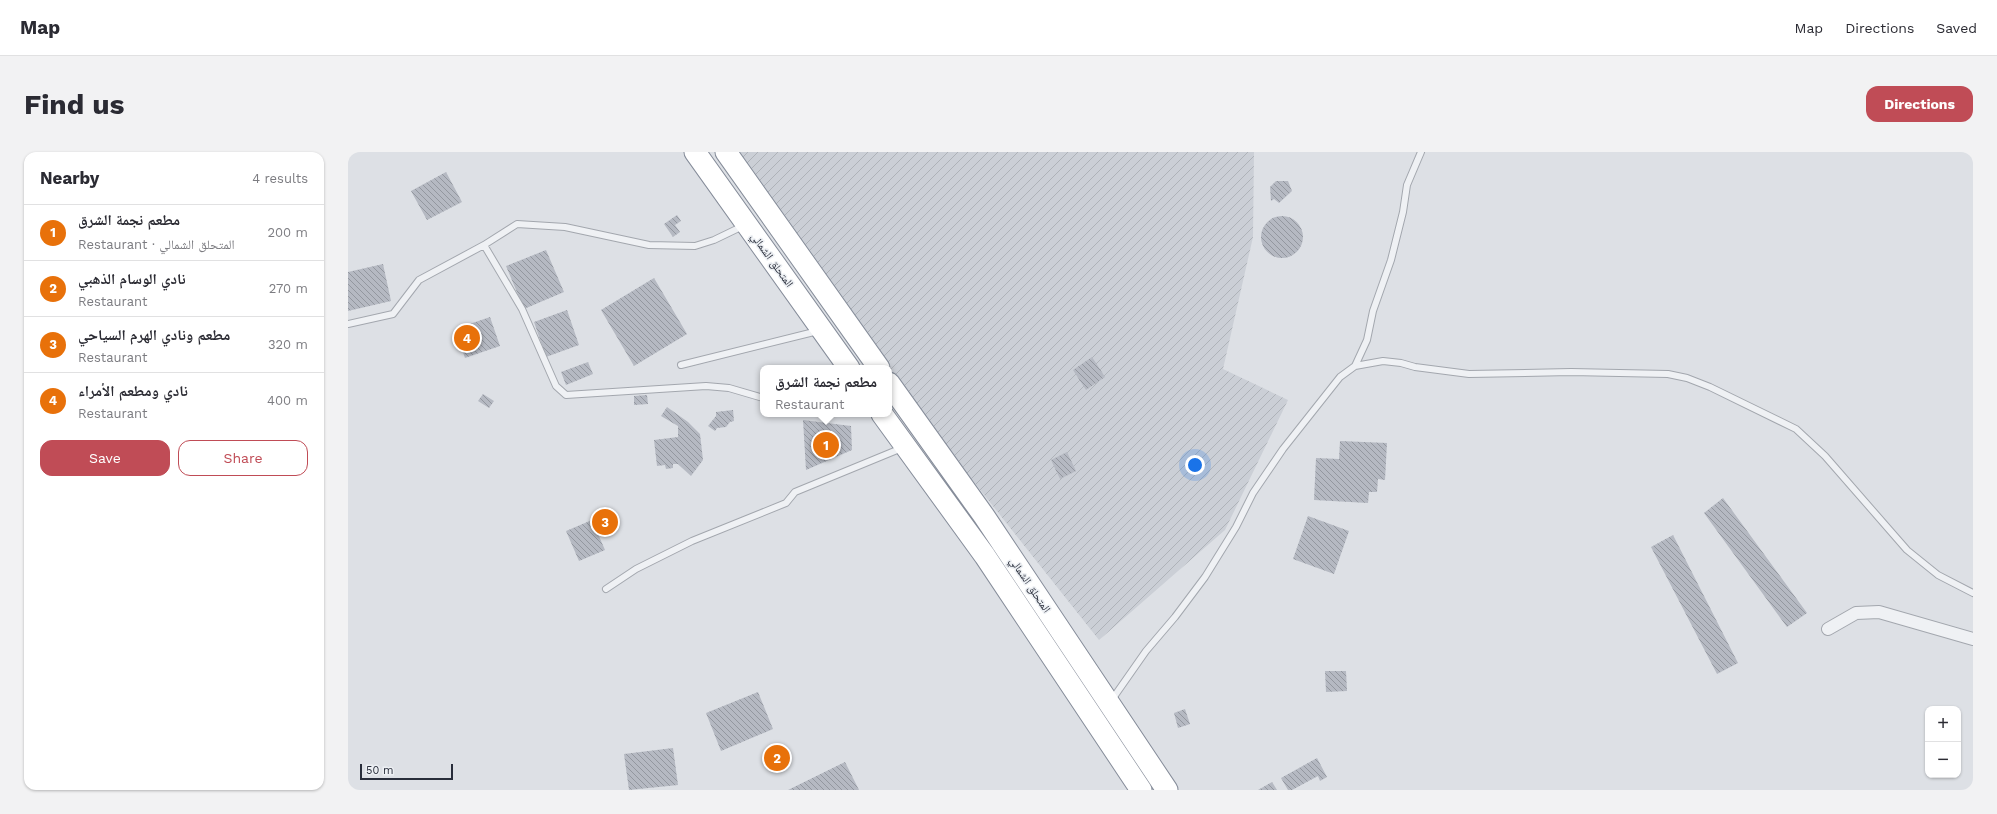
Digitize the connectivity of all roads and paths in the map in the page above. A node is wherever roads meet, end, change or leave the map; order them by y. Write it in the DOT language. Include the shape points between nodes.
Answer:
graph roads {
  1 [pos="694,152"];
  2 [pos="726,152"];
  3 [pos="1421,152"];
  4 [pos="746,224"];
  5 [pos="484,245"];
  6 [pos="348,324"];
  7 [pos="822,330"];
  8 [pos="681,365"];
  9 [pos="847,365"];
  10 [pos="877,365"];
  11 [pos="1354,366"];
  12 [pos="892,387"];
  13 [pos="760,397"];
  14 [pos="884,417"];
  15 [pos="905,446"];
  16 [pos="606,589"];
  17 [pos="1973,593"];
  18 [pos="1828,630"];
  19 [pos="1973,639"];
  20 [pos="1109,704"];
  21 [pos="1141,790"];
  22 [pos="1166,790"];
  1 -- 4 [label="highway, المتحلق الشمالي"];
  2 -- 10 [label="highway"];
  3 -- 11 [label="lane" via="1407,185 1403,212 1366,340"];
  4 -- 5 [label="lane" via="714,240 695,246 649,245 565,227 517,224"];
  4 -- 7 [label="highway, المتحلق الشمالي"];
  5 -- 6 [label="lane" via="419,280 393,314"];
  5 -- 13 [label="lane" via="522,309 556,386 566,394 706,386 729,388"];
  7 -- 8 [label="lane"];
  7 -- 9 [label="highway, المتحلق الشمالي"];
  11 -- 17 [label="lane" via="1401,362 1415,367 1469,374 1571,372 1668,374 1688,378 1796,429 1825,456 1922,564"];
  11 -- 20 [label="lane" via="1340,377 1283,449 1253,493 1236,527 1205,577 1146,651"];
  12 -- 20 [label="highway, المتحلق الشمالي" via="984,516"];
  14 -- 15 [label="highway, المتحلق الشمالي"];
  15 -- 16 [label="lane" via="795,492 786,503 692,541 636,569"];
  15 -- 21 [label="highway, المتحلق الشمالي" via="985,556"];
  18 -- 19 [label="street" via="1856,613 1879,612"];
  20 -- 22 [label="highway, المتحلق الشمالي"];
}
